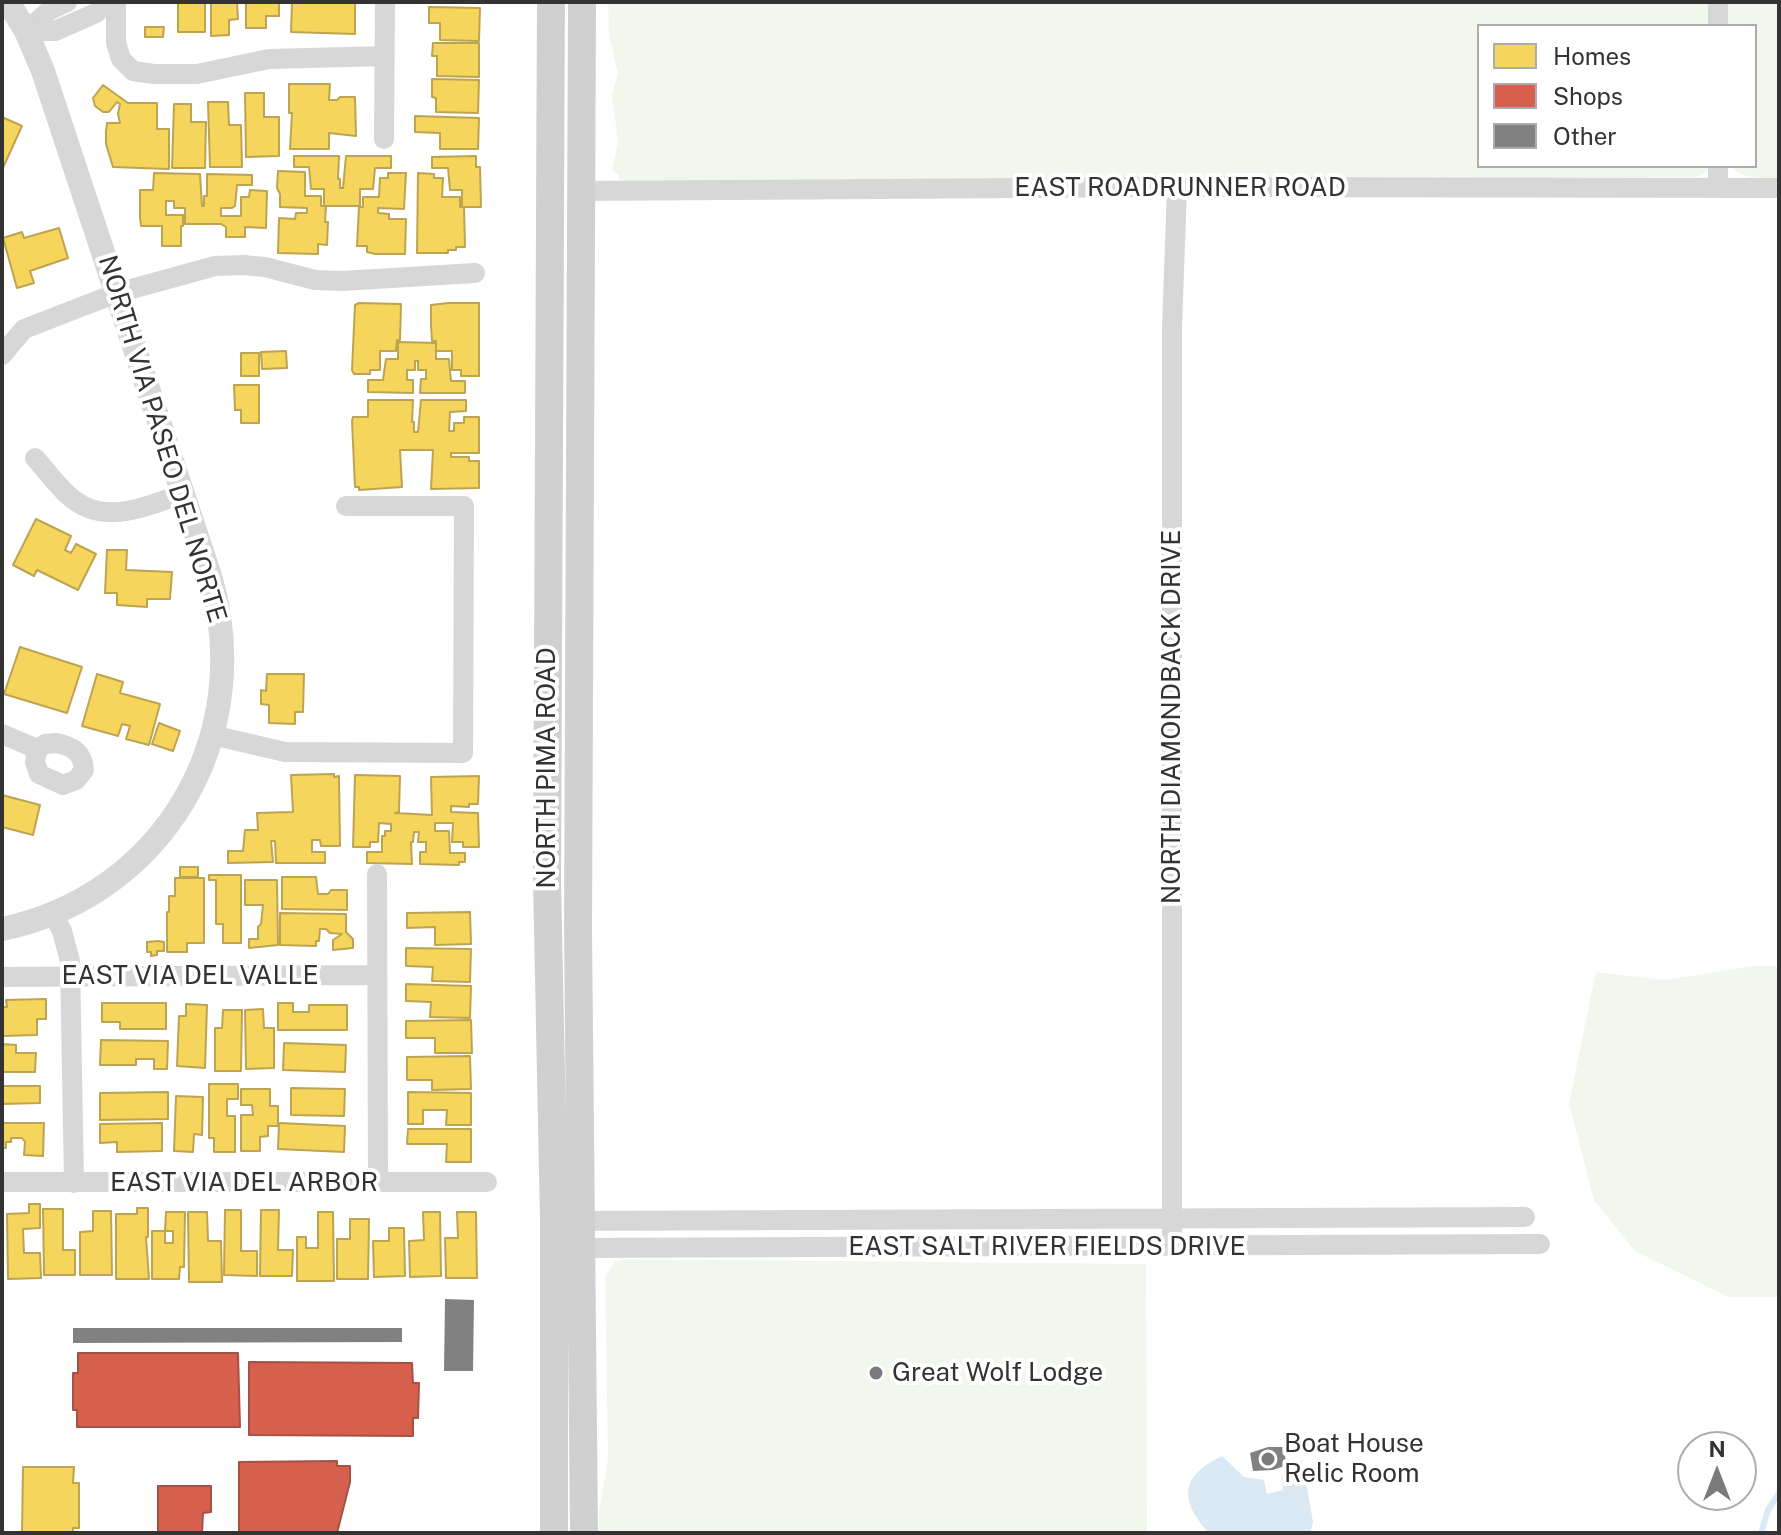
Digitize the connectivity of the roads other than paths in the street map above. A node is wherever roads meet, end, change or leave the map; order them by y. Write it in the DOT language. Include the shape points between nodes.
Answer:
graph roads {
  1 [pos="8,2"];
  2 [pos="67,2"];
  3 [pos="107,2"];
  4 [pos="116,2"];
  5 [pos="385,2"];
  6 [pos="551,2"];
  7 [pos="582,2"];
  8 [pos="1718,2"];
  9 [pos="1718,24"];
  10 [pos="26,31"];
  11 [pos="385,56"];
  12 [pos="384,139"];
  13 [pos="1718,168"];
  14 [pos="1177,187"];
  15 [pos="1718,188"];
  16 [pos="1779,188"];
  17 [pos="580,191"];
  18 [pos="475,273"];
  19 [pos="117,293"];
  20 [pos="2,355"];
  21 [pos="35,458"];
  22 [pos="182,494"];
  23 [pos="346,506"];
  24 [pos="2,734"];
  25 [pos="212,735"];
  26 [pos="37,749"];
  27 [pos="377,874"];
  28 [pos="53,914"];
  29 [pos="2,929"];
  30 [pos="377,975"];
  31 [pos="2,977"];
  32 [pos="71,978"];
  33 [pos="2,1182"];
  34 [pos="378,1182"];
  35 [pos="487,1182"];
  36 [pos="74,1183"];
  37 [pos="1525,1217"];
  38 [pos="1172,1219"];
  39 [pos="583,1234"];
  40 [pos="554,1235"];
  41 [pos="1540,1244"];
  42 [pos="1172,1247"];
  43 [pos="554,1533"];
  44 [pos="584,1533"];
  1 -- 10 [label="street, NORTH VIA PASEO DEL NORTE"];
  2 -- 10 [label="street"];
  3 -- 10 [label="street" via="96,13 55,31"];
  4 -- 11 [label="street" via="116,43 121,59 133,71 197,74 269,59"];
  5 -- 11 [label="street"];
  6 -- 40 [label="main road, NORTH PIMA ROAD" via="547,879"];
  7 -- 17 [label="main road, NORTH PIMA ROAD"];
  8 -- 9 [label="street"];
  10 -- 19 [label="street, NORTH VIA PASEO DEL NORTE"];
  11 -- 12 [label="street"];
  13 -- 15 [label="street"];
  14 -- 15 [label="street, EAST ROADRUNNER ROAD"];
  14 -- 17 [label="street, EAST ROADRUNNER ROAD"];
  14 -- 38 [label="street, NORTH DIAMONDBACK DRIVE" via="1172,328"];
  15 -- 16 [label="street, EAST ROADRUNNER ROAD"];
  17 -- 39 [label="main road, NORTH PIMA ROAD" via="578,929"];
  18 -- 19 [label="street" via="329,281 243,265 215,266"];
  19 -- 20 [label="street" via="24,329"];
  19 -- 22 [label="street, NORTH VIA PASEO DEL NORTE"];
  21 -- 22 [label="street" via="72,499 105,513"];
  22 -- 25 [label="street, NORTH VIA PASEO DEL NORTE" via="223,632 221,694"];
  23 -- 25 [label="street" via="464,506 463,753 285,752"];
  24 -- 26 [label="street"];
  25 -- 28 [label="street, NORTH VIA PASEO DEL NORTE" via="195,782 164,830 123,873"];
  27 -- 30 [label="street"];
  28 -- 29 [label="street, NORTH VIA PASEO DEL NORTE"];
  28 -- 32 [label="street" via="67,945"];
  30 -- 32 [label="street, EAST VIA DEL VALLE"];
  30 -- 34 [label="street"];
  31 -- 32 [label="street, EAST VIA DEL VALLE"];
  32 -- 36 [label="street"];
  33 -- 36 [label="street, EAST VIA DEL ARBOR"];
  34 -- 35 [label="street, EAST VIA DEL ARBOR"];
  34 -- 36 [label="street, EAST VIA DEL ARBOR"];
  37 -- 38 [label="street, EAST SALT RIVER FIELDS DRIVE"];
  38 -- 39 [label="street, EAST SALT RIVER FIELDS DRIVE"];
  38 -- 42 [label="street, NORTH DIAMONDBACK DRIVE"];
  39 -- 40 [label="street, EAST SALT RIVER FIELDS DRIVE"];
  39 -- 42 [label="street, EAST SALT RIVER FIELDS DRIVE"];
  39 -- 44 [label="main road, NORTH PIMA ROAD"];
  40 -- 43 [label="main road, NORTH PIMA ROAD"];
  41 -- 42 [label="street, EAST SALT RIVER FIELDS DRIVE"];
}
